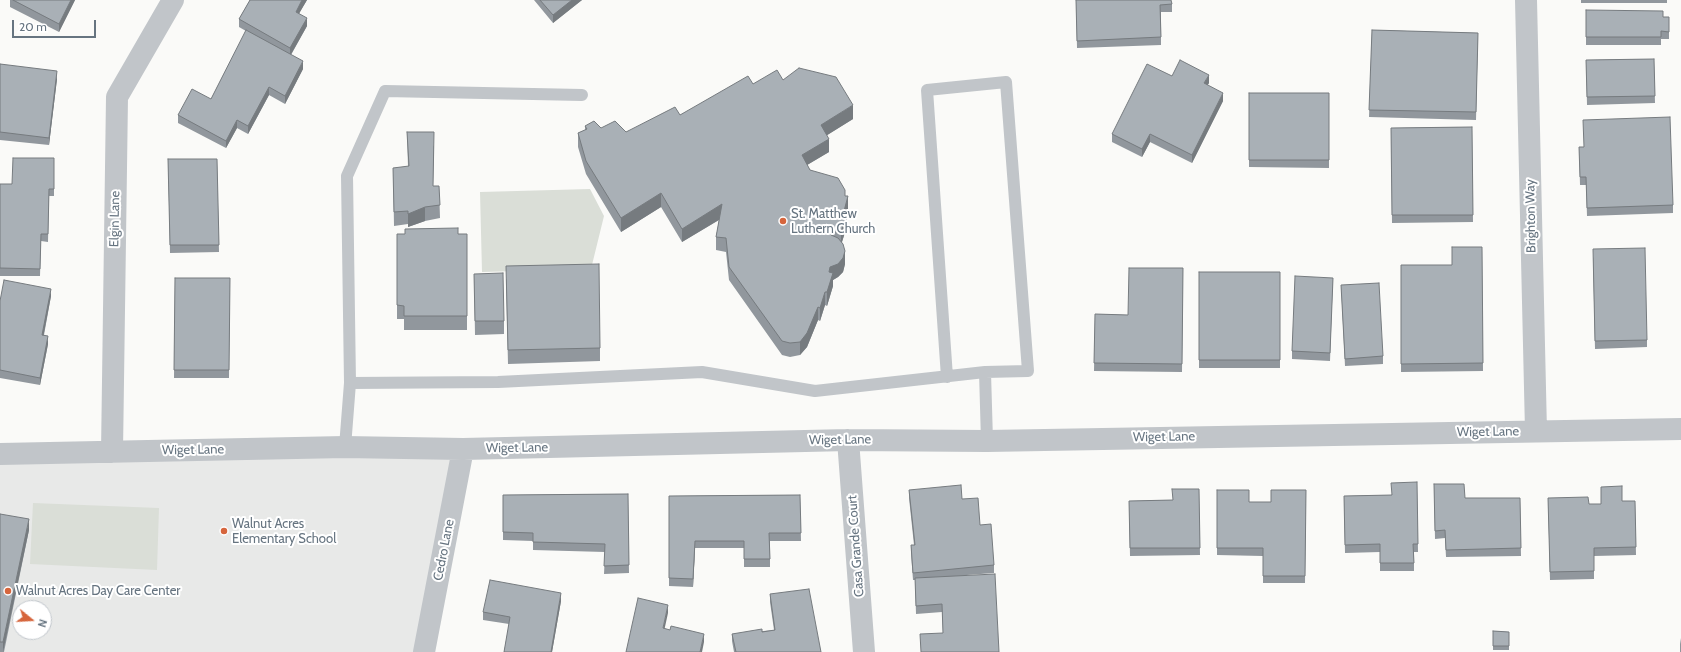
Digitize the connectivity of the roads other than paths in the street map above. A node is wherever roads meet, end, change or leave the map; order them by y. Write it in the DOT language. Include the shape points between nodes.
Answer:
graph roads {
  1 [pos="173,0"];
  2 [pos="1526,0"];
  3 [pos="582,95"];
  4 [pos="985,372"];
  5 [pos="947,377"];
  6 [pos="350,383"];
  7 [pos="1681,429"];
  8 [pos="1536,431"];
  9 [pos="848,440"];
  10 [pos="987,441"];
  11 [pos="345,447"];
  12 [pos="463,449"];
  13 [pos="112,452"];
  14 [pos="0,454"];
  15 [pos="424,652"];
  16 [pos="864,652"];
  1 -- 13 [label="street, Elgin Lane" via="117,97"];
  2 -- 8 [label="street, Brighton Way"];
  3 -- 6 [label="lane" via="385,92 347,176"];
  4 -- 5 [label="lane"];
  4 -- 5 [label="lane" via="1028,371 1006,82 927,90"];
  4 -- 10 [label="lane"];
  5 -- 6 [label="lane" via="814,392 702,372 498,382"];
  6 -- 11 [label="lane"];
  7 -- 8 [label="street, Wiget Lane"];
  8 -- 10 [label="street, Wiget Lane"];
  9 -- 10 [label="street, Wiget Lane"];
  9 -- 12 [label="street, Wiget Lane"];
  9 -- 16 [label="street, Casa Grande Court"];
  11 -- 12 [label="street, Wiget Lane"];
  11 -- 13 [label="street, Wiget Lane"];
  12 -- 15 [label="street, Cedro Lane"];
  13 -- 14 [label="street, Wiget Lane"];
}
